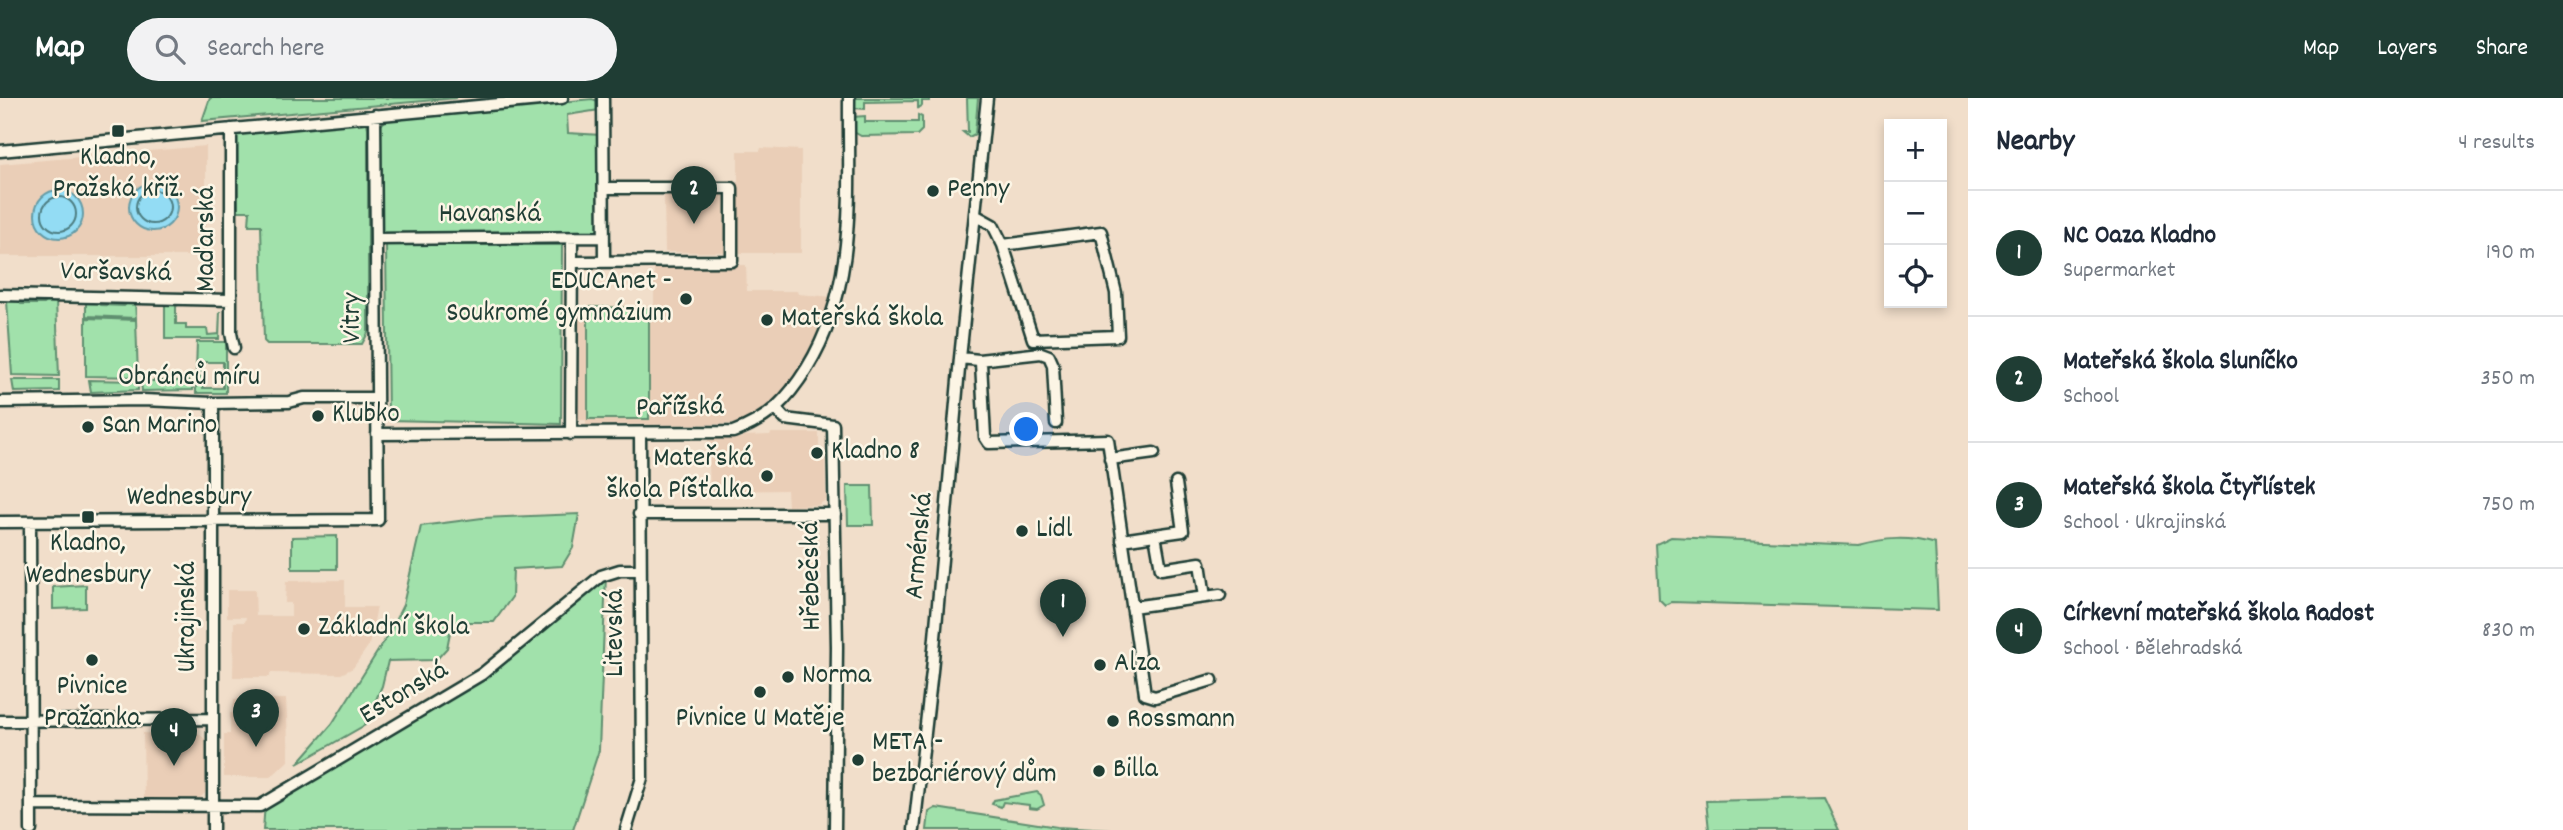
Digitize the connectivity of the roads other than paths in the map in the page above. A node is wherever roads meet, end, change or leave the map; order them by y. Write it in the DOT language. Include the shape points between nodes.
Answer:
graph roads {
  1 [pos="562,98"];
  2 [pos="603,98"];
  3 [pos="849,98"];
  4 [pos="987,98"];
  5 [pos="375,115"];
  6 [pos="231,129"];
  7 [pos="0,150"];
  8 [pos="604,188"];
  9 [pos="975,215"];
  10 [pos="604,237"];
  11 [pos="376,239"];
  12 [pos="572,239"];
  13 [pos="1003,245"];
  14 [pos="604,261"];
  15 [pos="572,262"];
  16 [pos="0,295"];
  17 [pos="231,300"];
  18 [pos="234,348"];
  19 [pos="960,358"];
  20 [pos="979,360"];
  21 [pos="376,398"];
  22 [pos="0,402"];
  23 [pos="213,403"];
  24 [pos="776,409"];
  25 [pos="1056,423"];
  26 [pos="571,433"];
  27 [pos="640,433"];
  28 [pos="377,434"];
  29 [pos="1154,453"];
  30 [pos="1111,459"];
  31 [pos="1176,483"];
  32 [pos="835,513"];
  33 [pos="639,514"];
  34 [pos="378,520"];
  35 [pos="0,522"];
  36 [pos="30,522"];
  37 [pos="212,522"];
  38 [pos="1156,535"];
  39 [pos="1122,540"];
  40 [pos="639,570"];
  41 [pos="1220,595"];
  42 [pos="1205,597"];
  43 [pos="1132,607"];
  44 [pos="1212,680"];
  45 [pos="212,719"];
  46 [pos="32,720"];
  47 [pos="0,721"];
  48 [pos="213,804"];
  49 [pos="31,805"];
  50 [pos="31,830"];
  51 [pos="213,830"];
  52 [pos="626,830"];
  53 [pos="835,830"];
  54 [pos="914,830"];
  1 -- 5 [label="street"];
  2 -- 8 [label="street"];
  3 -- 24 [label="street, Pařížská" via="846,260 838,299 822,344"];
  4 -- 9 [label="street, Arménská"];
  5 -- 6 [label="street"];
  5 -- 11 [label="street, Vitry"];
  6 -- 7 [label="street"];
  6 -- 17 [label="street, Maďarská"];
  8 -- 10 [label="street"];
  8 -- 14 [label="street" via="732,188 732,261"];
  9 -- 13 [label="street" via="993,225"];
  9 -- 19 [label="street, Arménská"];
  10 -- 12 [label="street, Havanská"];
  10 -- 14 [label="street"];
  11 -- 12 [label="street, Havanská"];
  11 -- 21 [label="street, Vitry"];
  12 -- 15 [label="street"];
  13 -- 13 [label="street" via="1101,232 1116,293 1118,336 1033,338"];
  14 -- 15 [label="street"];
  15 -- 26 [label="street"];
  16 -- 17 [label="street, Varšavská"];
  17 -- 18 [label="street, Maďarská"];
  19 -- 20 [label="street"];
  19 -- 54 [label="street, Arménská"];
  20 -- 25 [label="street" via="1049,356"];
  20 -- 30 [label="street" via="989,443 1108,440"];
  21 -- 23 [label="street, Obránců míru"];
  21 -- 28 [label="street, Vitry"];
  22 -- 23 [label="street, Obránců míru"];
  23 -- 37 [label="street, Ukrajinská"];
  24 -- 27 [label="street, Pařížská" via="733,432"];
  24 -- 32 [label="street, Hřebečská" via="785,419 833,425"];
  26 -- 27 [label="street, Pařížská"];
  26 -- 28 [label="street, Pařížská"];
  27 -- 33 [label="street, Litevská"];
  28 -- 34 [label="street, Vitry"];
  29 -- 30 [label="street"];
  30 -- 39 [label="street"];
  31 -- 38 [label="street" via="1183,531"];
  32 -- 33 [label="street"];
  32 -- 53 [label="street, Hřebečská"];
  33 -- 40 [label="street, Litevská"];
  34 -- 37 [label="street, Wednesbury"];
  35 -- 36 [label="street, Wednesbury"];
  36 -- 37 [label="street, Wednesbury"];
  36 -- 46 [label="street"];
  37 -- 45 [label="street, Ukrajinská"];
  38 -- 39 [label="street"];
  38 -- 42 [label="street" via="1161,569 1200,563"];
  39 -- 43 [label="street"];
  40 -- 48 [label="street, Estonská" via="601,576 482,674 260,806"];
  40 -- 52 [label="street, Litevská" via="642,778"];
  41 -- 42 [label="street"];
  42 -- 43 [label="street"];
  43 -- 44 [label="street" via="1145,694 1155,697"];
  45 -- 46 [label="street"];
  45 -- 48 [label="street, Ukrajinská"];
  46 -- 47 [label="street"];
  46 -- 49 [label="street"];
  48 -- 49 [label="street, Estonská"];
  48 -- 51 [label="street, Ukrajinská"];
  49 -- 50 [label="street"];
}
